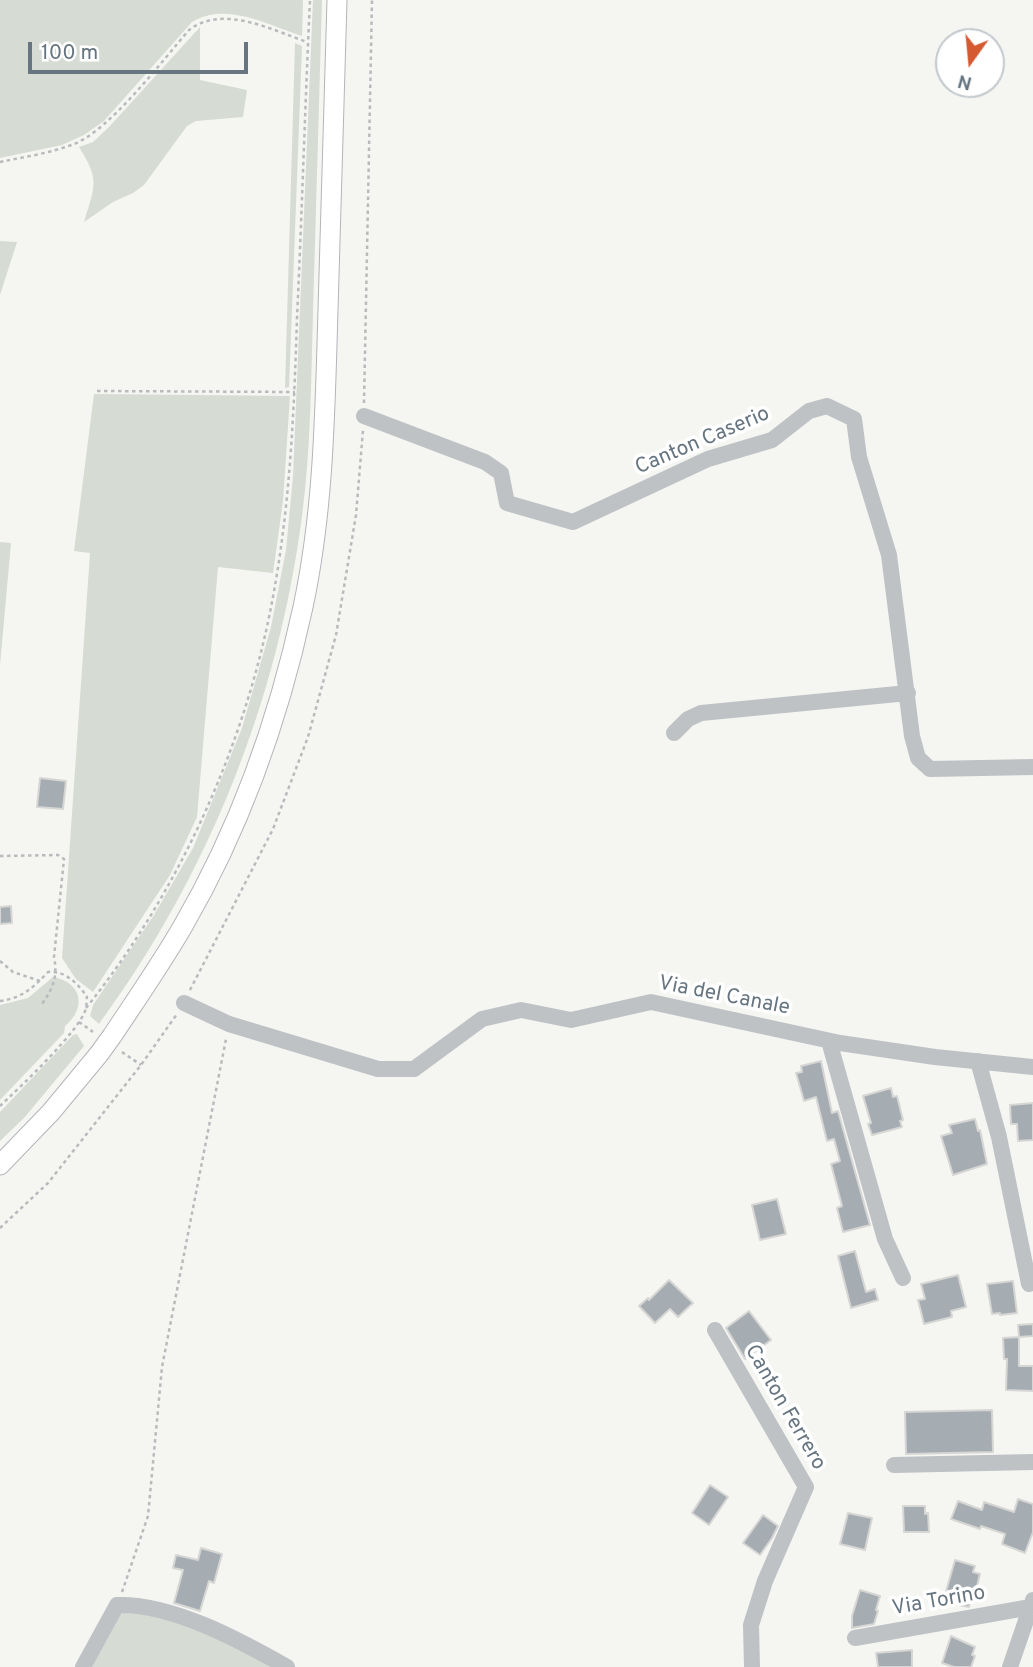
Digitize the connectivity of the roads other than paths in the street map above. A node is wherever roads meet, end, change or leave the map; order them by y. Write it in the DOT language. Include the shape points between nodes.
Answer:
graph roads {
  1 [pos="337,0"];
  2 [pos="364,416"];
  3 [pos="908,693"];
  4 [pos="674,733"];
  5 [pos="1033,767"];
  6 [pos="184,1003"];
  7 [pos="829,1041"];
  8 [pos="978,1061"];
  9 [pos="1033,1067"];
  10 [pos="0,1165"];
  11 [pos="903,1278"];
  12 [pos="1029,1284"];
  13 [pos="715,1330"];
  14 [pos="1033,1462"];
  15 [pos="894,1465"];
  16 [pos="1032,1604"];
  17 [pos="1027,1637"];
  18 [pos="855,1638"];
  19 [pos="83,1667"];
  20 [pos="287,1667"];
  21 [pos="752,1667"];
  22 [pos="1010,1667"];
  1 -- 10 [label="main road, bridge" via="323,456 315,540 288,668 232,827 184,924 99,1054"];
  2 -- 3 [label="street, Canton Caserio" via="485,462 501,473 507,503 573,522 708,459 772,440 809,411 827,406 842,412 854,419 859,457 889,555"];
  3 -- 4 [label="street" via="701,713"];
  3 -- 5 [label="street, Canton Caserio" via="918,758 930,769"];
  6 -- 7 [label="street, Via del Canale" via="229,1024 378,1069 414,1069 482,1019 521,1010 571,1020 650,1002"];
  7 -- 8 [label="street, Via del Canale"];
  7 -- 11 [label="street" via="885,1239"];
  8 -- 9 [label="street, Via del Canale"];
  8 -- 12 [label="street" via="999,1137"];
  13 -- 21 [label="street, Canton Ferrero" via="806,1487 751,1625"];
  14 -- 15 [label="street"];
  16 -- 17 [label="street, Via Torino"];
  16 -- 18 [label="street, Via Torino"];
  17 -- 22 [label="street, Via Torino"];
  19 -- 20 [label="street" via="117,1605 146,1607 197,1622 233,1636"];
}
